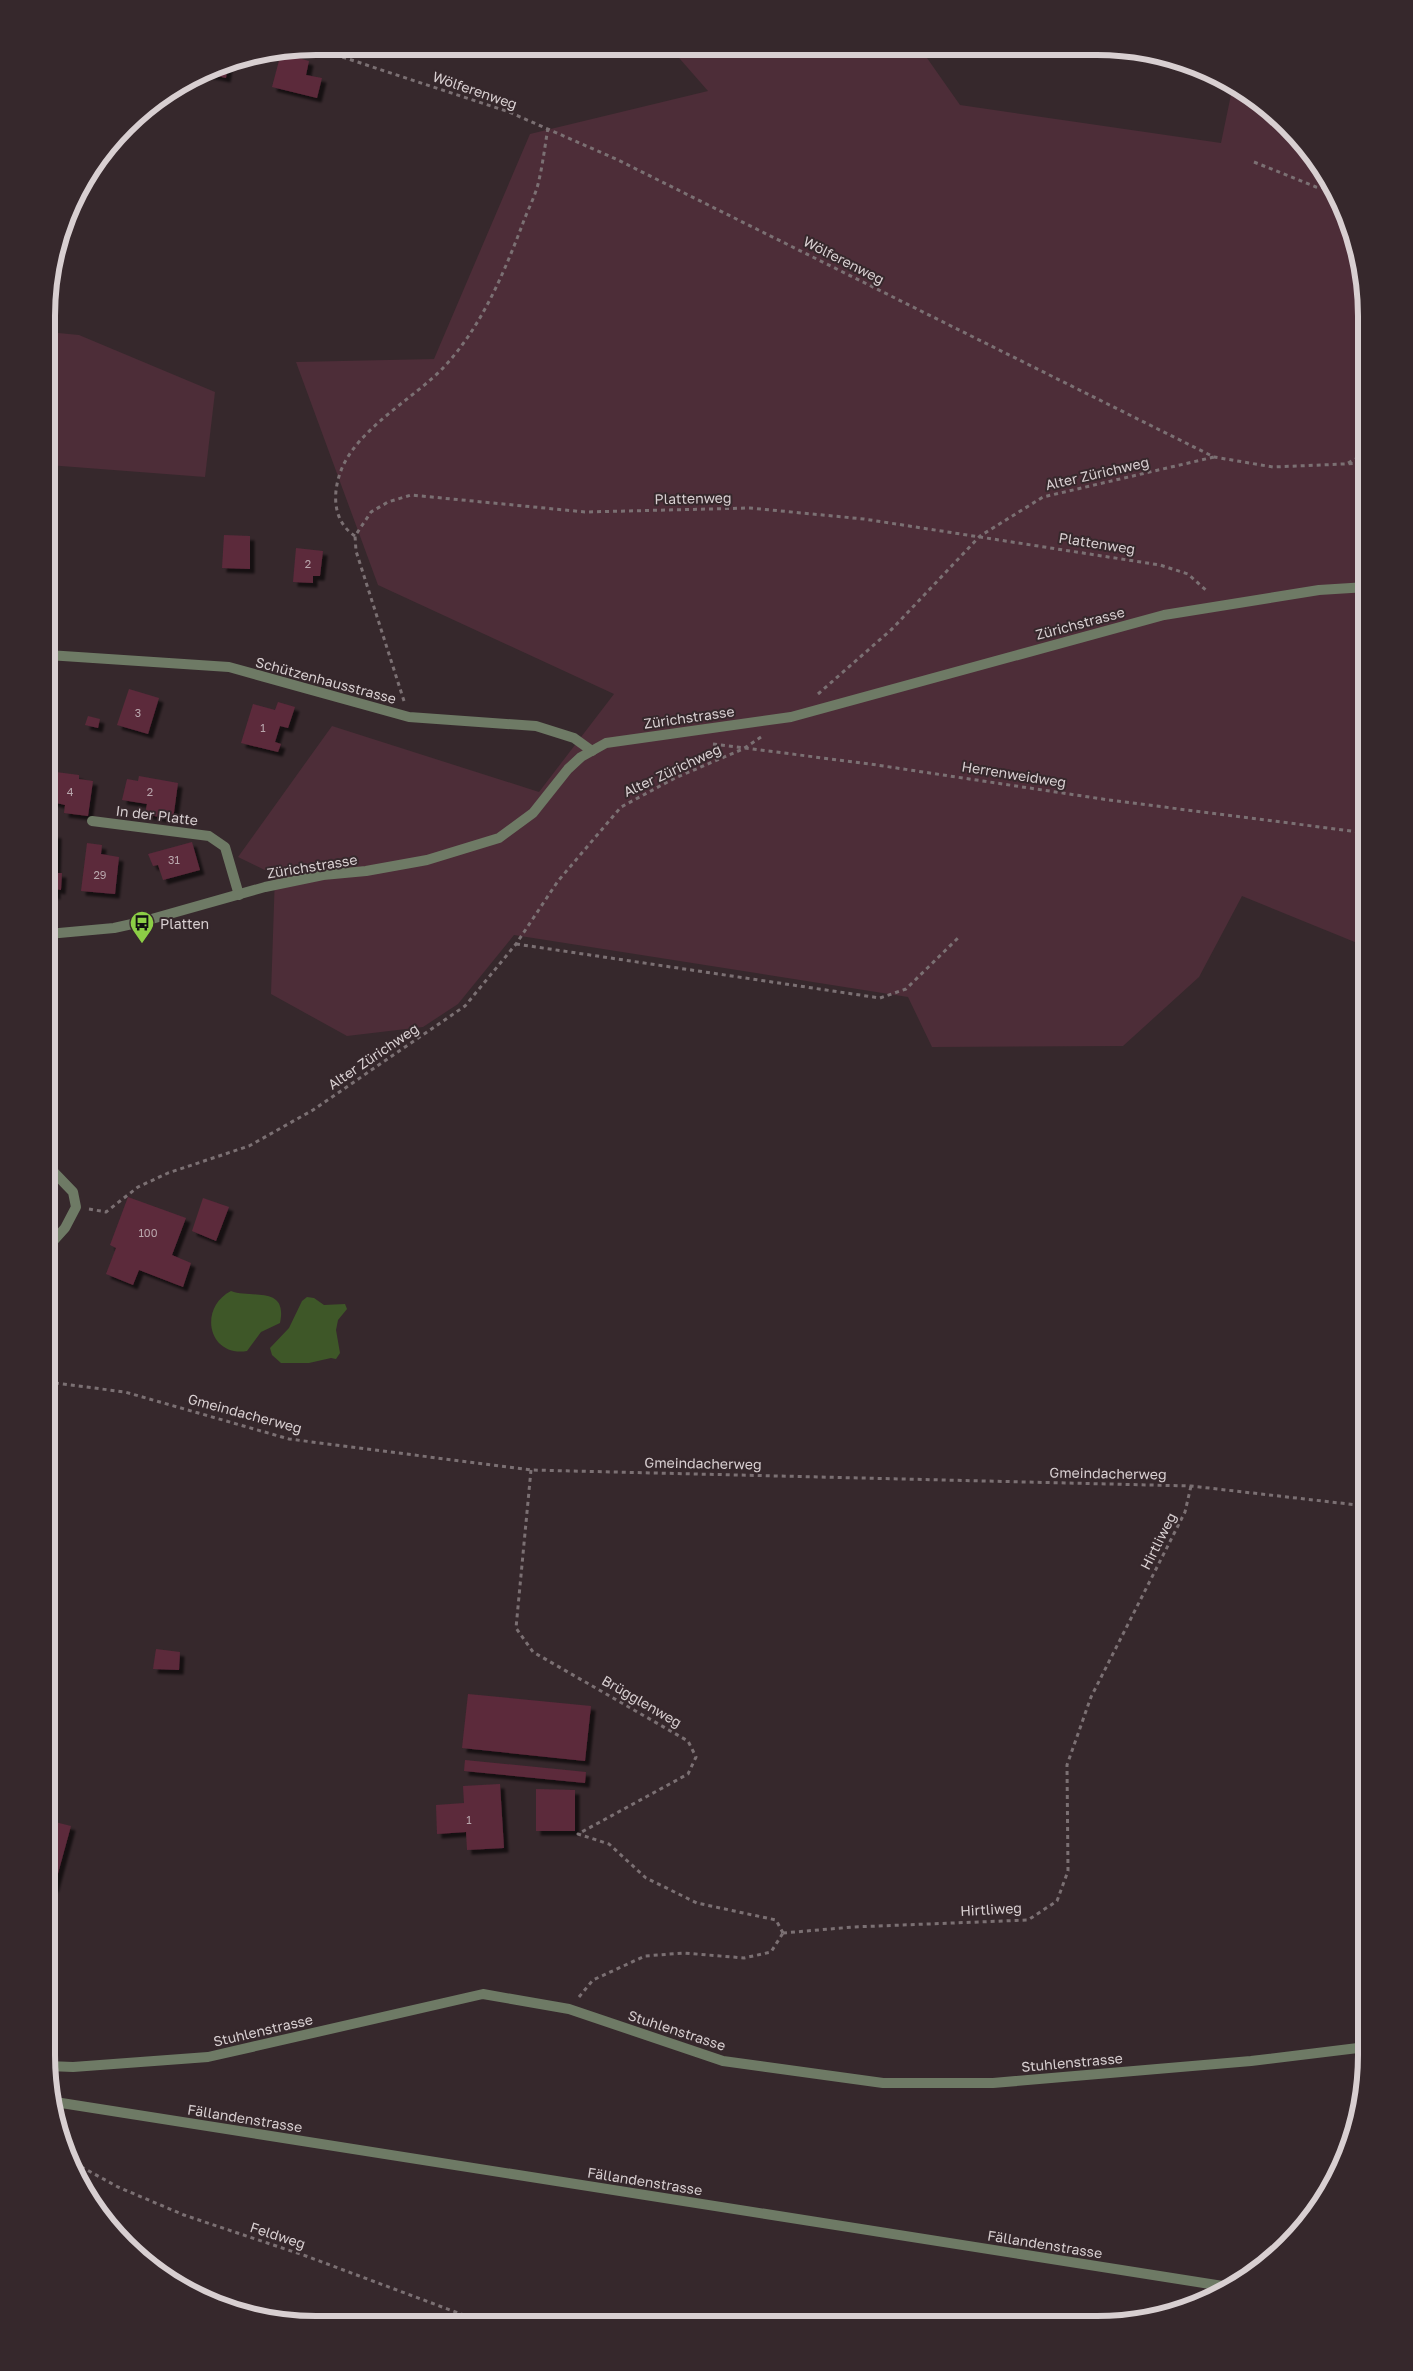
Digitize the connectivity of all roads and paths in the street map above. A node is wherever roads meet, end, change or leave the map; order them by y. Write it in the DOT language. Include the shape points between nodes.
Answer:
graph roads {
  1 [pos="336,55"];
  2 [pos="548,128"];
  3 [pos="1254,162"];
  4 [pos="1325,188"];
  5 [pos="1214,457"];
  6 [pos="1358,458"];
  7 [pos="1358,463"];
  8 [pos="1345,464"];
  9 [pos="355,536"];
  10 [pos="980,536"];
  11 [pos="1358,588"];
  12 [pos="1222,605"];
  13 [pos="55,656"];
  14 [pos="812,698"];
  15 [pos="409,717"];
  16 [pos="767,733"];
  17 [pos="705,742"];
  18 [pos="743,749"];
  19 [pos="592,751"];
  20 [pos="92,821"];
  21 [pos="1358,832"];
  22 [pos="239,895"];
  23 [pos="55,933"];
  24 [pos="960,936"];
  25 [pos="516,944"];
  26 [pos="55,1173"];
  27 [pos="76,1206"];
  28 [pos="55,1239"];
  29 [pos="55,1383"];
  30 [pos="531,1470"];
  31 [pos="1191,1486"];
  32 [pos="1358,1505"];
  33 [pos="783,1933"];
  34 [pos="569,2009"];
  35 [pos="1358,2048"];
  36 [pos="56,2066"];
  37 [pos="59,2103"];
  38 [pos="80,2166"];
  39 [pos="1218,2286"];
  40 [pos="461,2316"];
  1 -- 2 [label="path, Wölferenweg"];
  2 -- 5 [label="path, Wölferenweg"];
  2 -- 9 [label="path" via="539,182 507,264 474,327 443,368 357,445 342,468 336,490 338,517"];
  3 -- 4 [label="path"];
  5 -- 8 [label="path, Wölferenweg" via="1273,467"];
  5 -- 10 [label="path, Alter Zürichweg" via="1042,497"];
  6 -- 8 [label="path"];
  7 -- 8 [label="path, Wölferenweg"];
  9 -- 10 [label="path, Plattenweg" via="371,512 388,502 411,495 585,512 750,508 864,519"];
  9 -- 15 [label="path" via="356,551"];
  10 -- 12 [label="path, Plattenweg" via="1160,565 1188,574"];
  10 -- 14 [label="path, Alter Zürichweg" via="892,629"];
  11 -- 12 [label="street, Zürichstrasse" via="1319,590"];
  12 -- 19 [label="street, Zürichstrasse" via="1164,614 791,717 606,743"];
  13 -- 15 [label="street, Schützenhausstrasse" via="229,667"];
  15 -- 19 [label="street, Schützenhausstrasse" via="536,726 574,738"];
  16 -- 18 [label="path, Alter Zürichweg"];
  17 -- 18 [label="path, Herrenweidweg"];
  18 -- 21 [label="path, Herrenweidweg"];
  18 -- 25 [label="path, Alter Zürichweg" via="675,778 621,807 558,881"];
  19 -- 22 [label="street, Zürichstrasse" via="568,769 533,813 499,838 427,860 323,875"];
  20 -- 22 [label="street, In der Platte" via="208,836 225,846"];
  22 -- 23 [label="street, Zürichstrasse" via="114,928"];
  24 -- 25 [label="path" via="906,989 880,998"];
  25 -- 27 [label="path, Alter Zürichweg" via="465,1006 313,1110 249,1146 168,1173 138,1187 106,1212"];
  26 -- 27 [label="street" via="73,1192"];
  27 -- 28 [label="street"];
  29 -- 30 [label="path, Gmeindacherweg" via="125,1392 289,1439"];
  30 -- 31 [label="path, Gmeindacherweg"];
  30 -- 33 [label="path, Brügglenweg" via="516,1628 533,1652 688,1741 696,1756 688,1774 578,1834 609,1844 646,1878 697,1902 776,1920"];
  31 -- 32 [label="path, Gmeindacherweg"];
  31 -- 33 [label="path, Hirtliweg" via="1185,1512 1092,1697 1067,1765 1068,1871 1057,1901 1028,1920 853,1926"];
  33 -- 34 [label="path" via="771,1952 744,1958 684,1953 645,1956 593,1980"];
  34 -- 35 [label="street, Stuhlenstrasse" via="722,2061 883,2083 992,2083"];
  34 -- 36 [label="street, Stuhlenstrasse" via="483,1994 208,2057"];
  37 -- 39 [label="street, Fällandenstrasse"];
  38 -- 40 [label="path, Feldweg" via="118,2187 184,2215 306,2256"];
}
